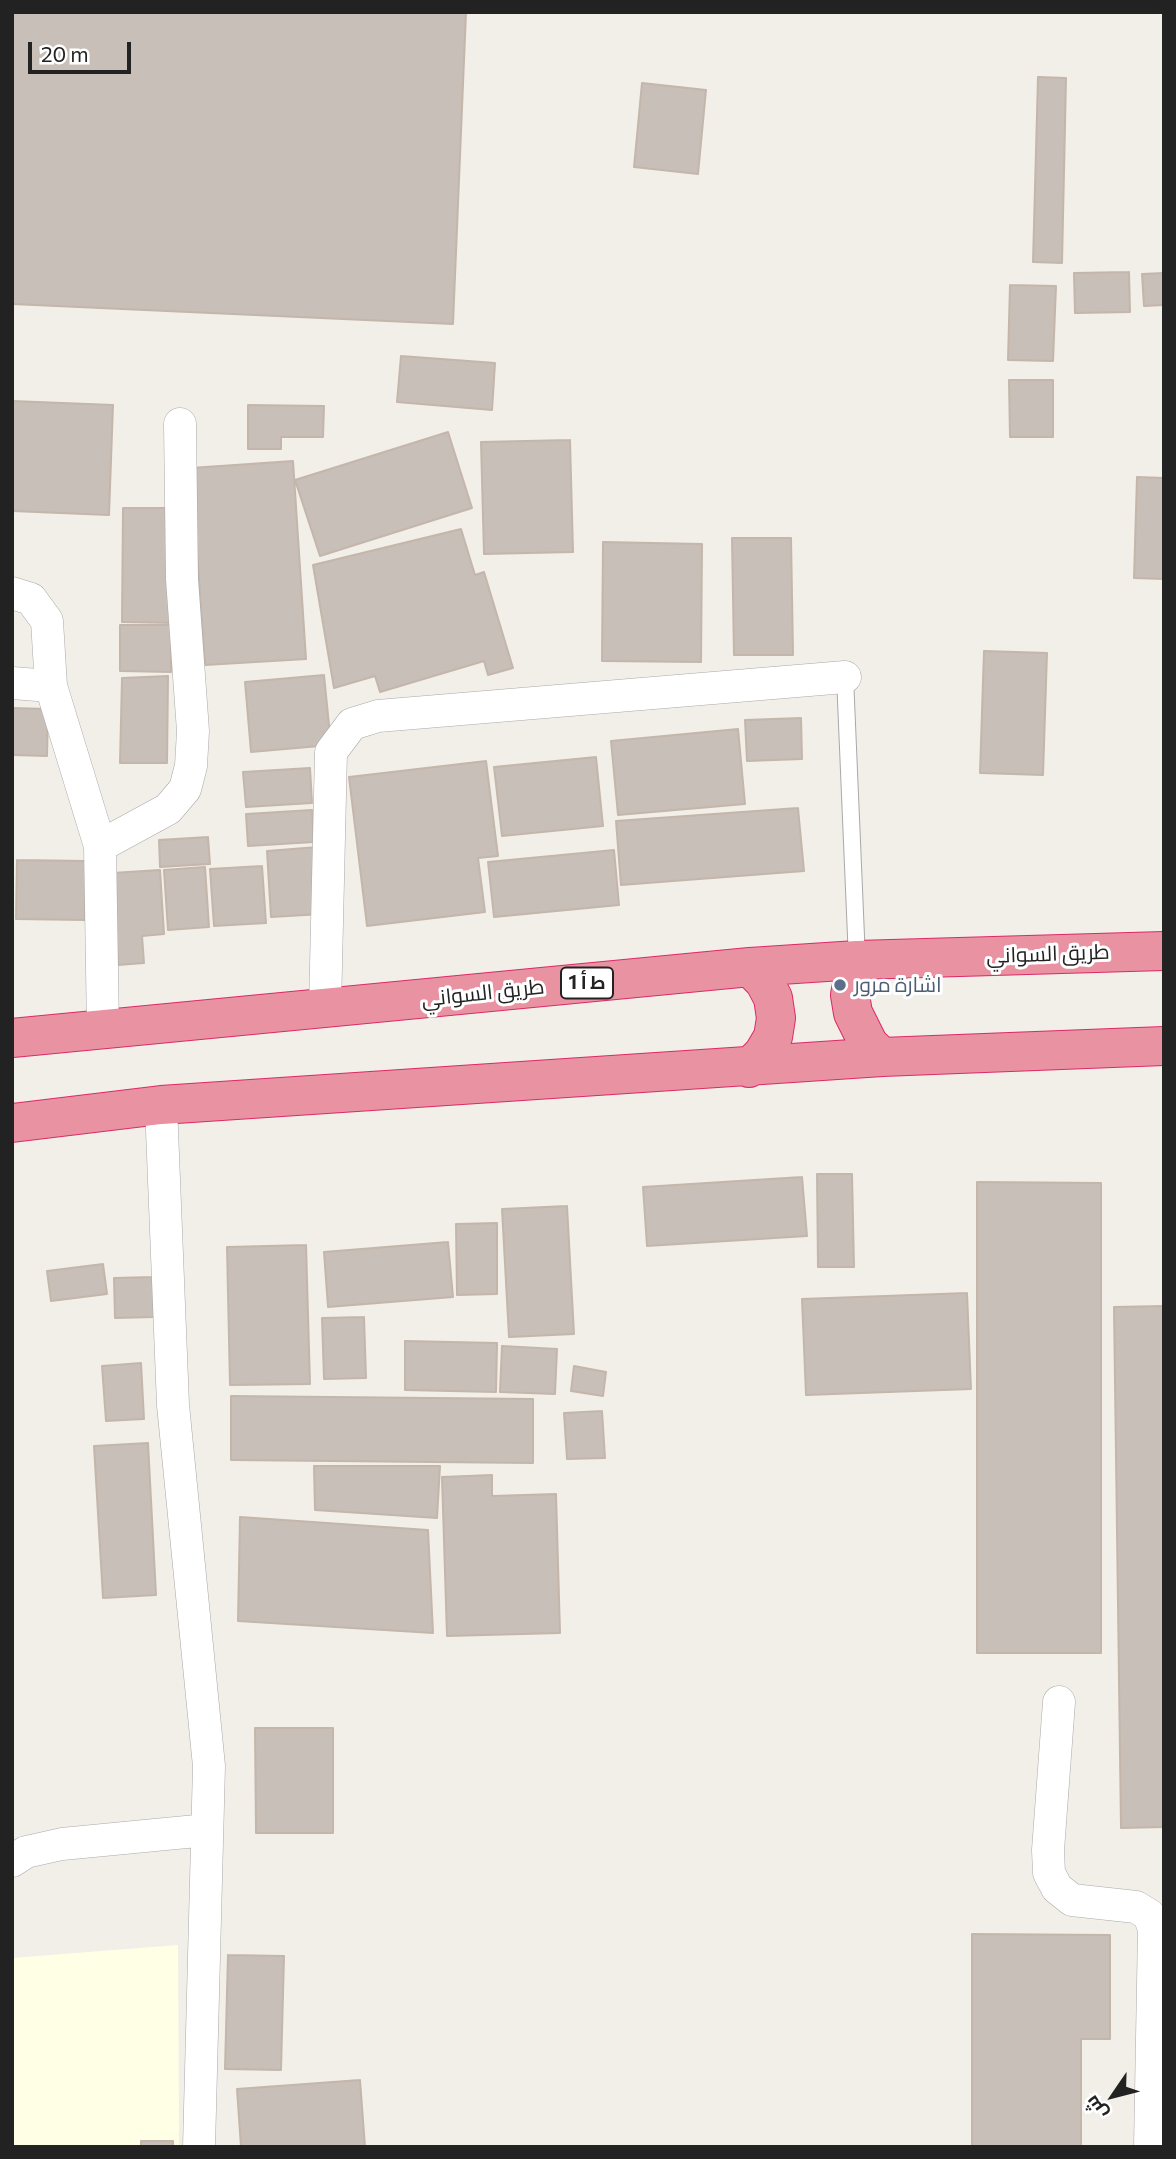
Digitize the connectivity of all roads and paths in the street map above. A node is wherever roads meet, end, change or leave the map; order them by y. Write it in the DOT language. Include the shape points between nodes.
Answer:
graph roads {
  1 [pos="180,424"];
  2 [pos="12,593"];
  3 [pos="845,677"];
  4 [pos="12,683"];
  5 [pos="51,687"];
  6 [pos="100,846"];
  7 [pos="1164,951"];
  8 [pos="858,960"];
  9 [pos="750,967"];
  10 [pos="325,1008"];
  11 [pos="103,1030"];
  12 [pos="12,1038"];
  13 [pos="1164,1046"];
  14 [pos="882,1057"];
  15 [pos="749,1068"];
  16 [pos="161,1105"];
  17 [pos="12,1123"];
  18 [pos="1059,1702"];
  19 [pos="207,1830"];
  20 [pos="12,1861"];
  21 [pos="199,2147"];
  22 [pos="1150,2147"];
  1 -- 6 [label="street" via="191,766 185,789 168,808"];
  2 -- 5 [label="street" via="31,599 47,621"];
  3 -- 8 [label="lane"];
  3 -- 10 [label="street" via="378,716 352,724 331,752"];
  4 -- 5 [label="street"];
  5 -- 6 [label="street"];
  6 -- 11 [label="street"];
  7 -- 8 [label="highway, طريق السواني / ط أ 1"];
  8 -- 9 [label="highway, طريق السواني / ط أ 1"];
  8 -- 14 [label="highway" via="850,995 853,1013 869,1045"];
  9 -- 10 [label="highway, طريق السواني / ط أ 1"];
  9 -- 15 [label="highway" via="773,998 776,1018 773,1037"];
  10 -- 11 [label="highway, طريق السواني / ط أ 1"];
  11 -- 12 [label="highway, طريق السواني / ط أ 1"];
  13 -- 14 [label="highway"];
  14 -- 15 [label="highway"];
  15 -- 16 [label="highway"];
  16 -- 17 [label="highway"];
  16 -- 19 [label="street" via="173,1405 209,1766"];
  18 -- 22 [label="street" via="1049,1873 1057,1888 1072,1900 1136,1907 1149,1916 1154,1929"];
  19 -- 20 [label="street" via="62,1844 26,1852"];
  19 -- 21 [label="street"];
}
